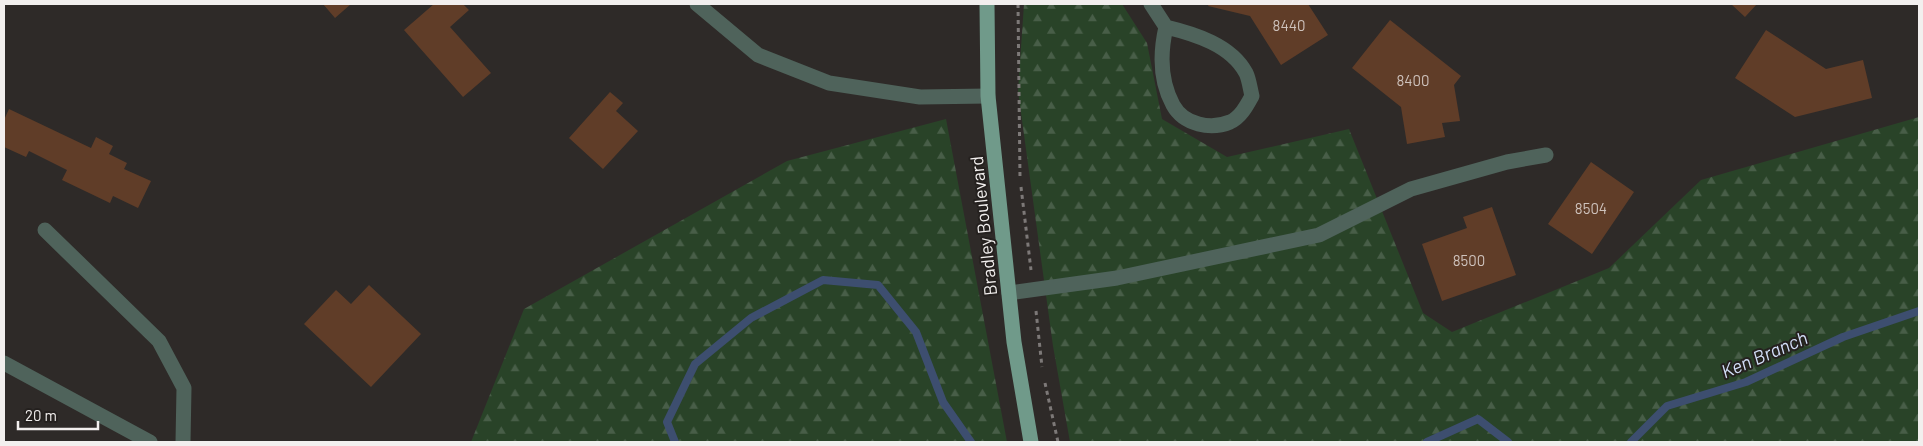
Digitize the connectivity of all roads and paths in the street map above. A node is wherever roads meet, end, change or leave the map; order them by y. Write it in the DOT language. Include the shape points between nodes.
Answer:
graph roads {
  1 [pos="697,4"];
  2 [pos="987,4"];
  3 [pos="1018,4"];
  4 [pos="1150,4"];
  5 [pos="1166,27"];
  6 [pos="988,96"];
  7 [pos="1546,155"];
  8 [pos="45,230"];
  9 [pos="1033,290"];
  10 [pos="1009,293"];
  11 [pos="4,363"];
  12 [pos="1043,373"];
  13 [pos="1044,381"];
  14 [pos="150,442"];
  15 [pos="183,442"];
  16 [pos="1031,442"];
  17 [pos="1058,442"];
  1 -- 6 [label="street" via="758,55 829,83 920,97"];
  2 -- 6 [label="main road, Bradley Boulevard"];
  3 -- 9 [label="path" via="1020,178"];
  4 -- 5 [label="street"];
  5 -- 5 [label="street" via="1191,33 1217,46 1231,55 1246,73 1252,96 1245,110 1232,121 1213,126 1190,122 1174,107 1165,87 1163,68 1161,48"];
  6 -- 10 [label="main road, Bradley Boulevard"];
  7 -- 9 [label="street" via="1507,162 1411,189 1319,235 1117,278"];
  8 -- 15 [label="street" via="158,340 184,388"];
  9 -- 10 [label="street"];
  9 -- 12 [label="path"];
  10 -- 16 [label="main road, Bradley Boulevard"];
  11 -- 14 [label="street"];
  13 -- 17 [label="path"];
}
